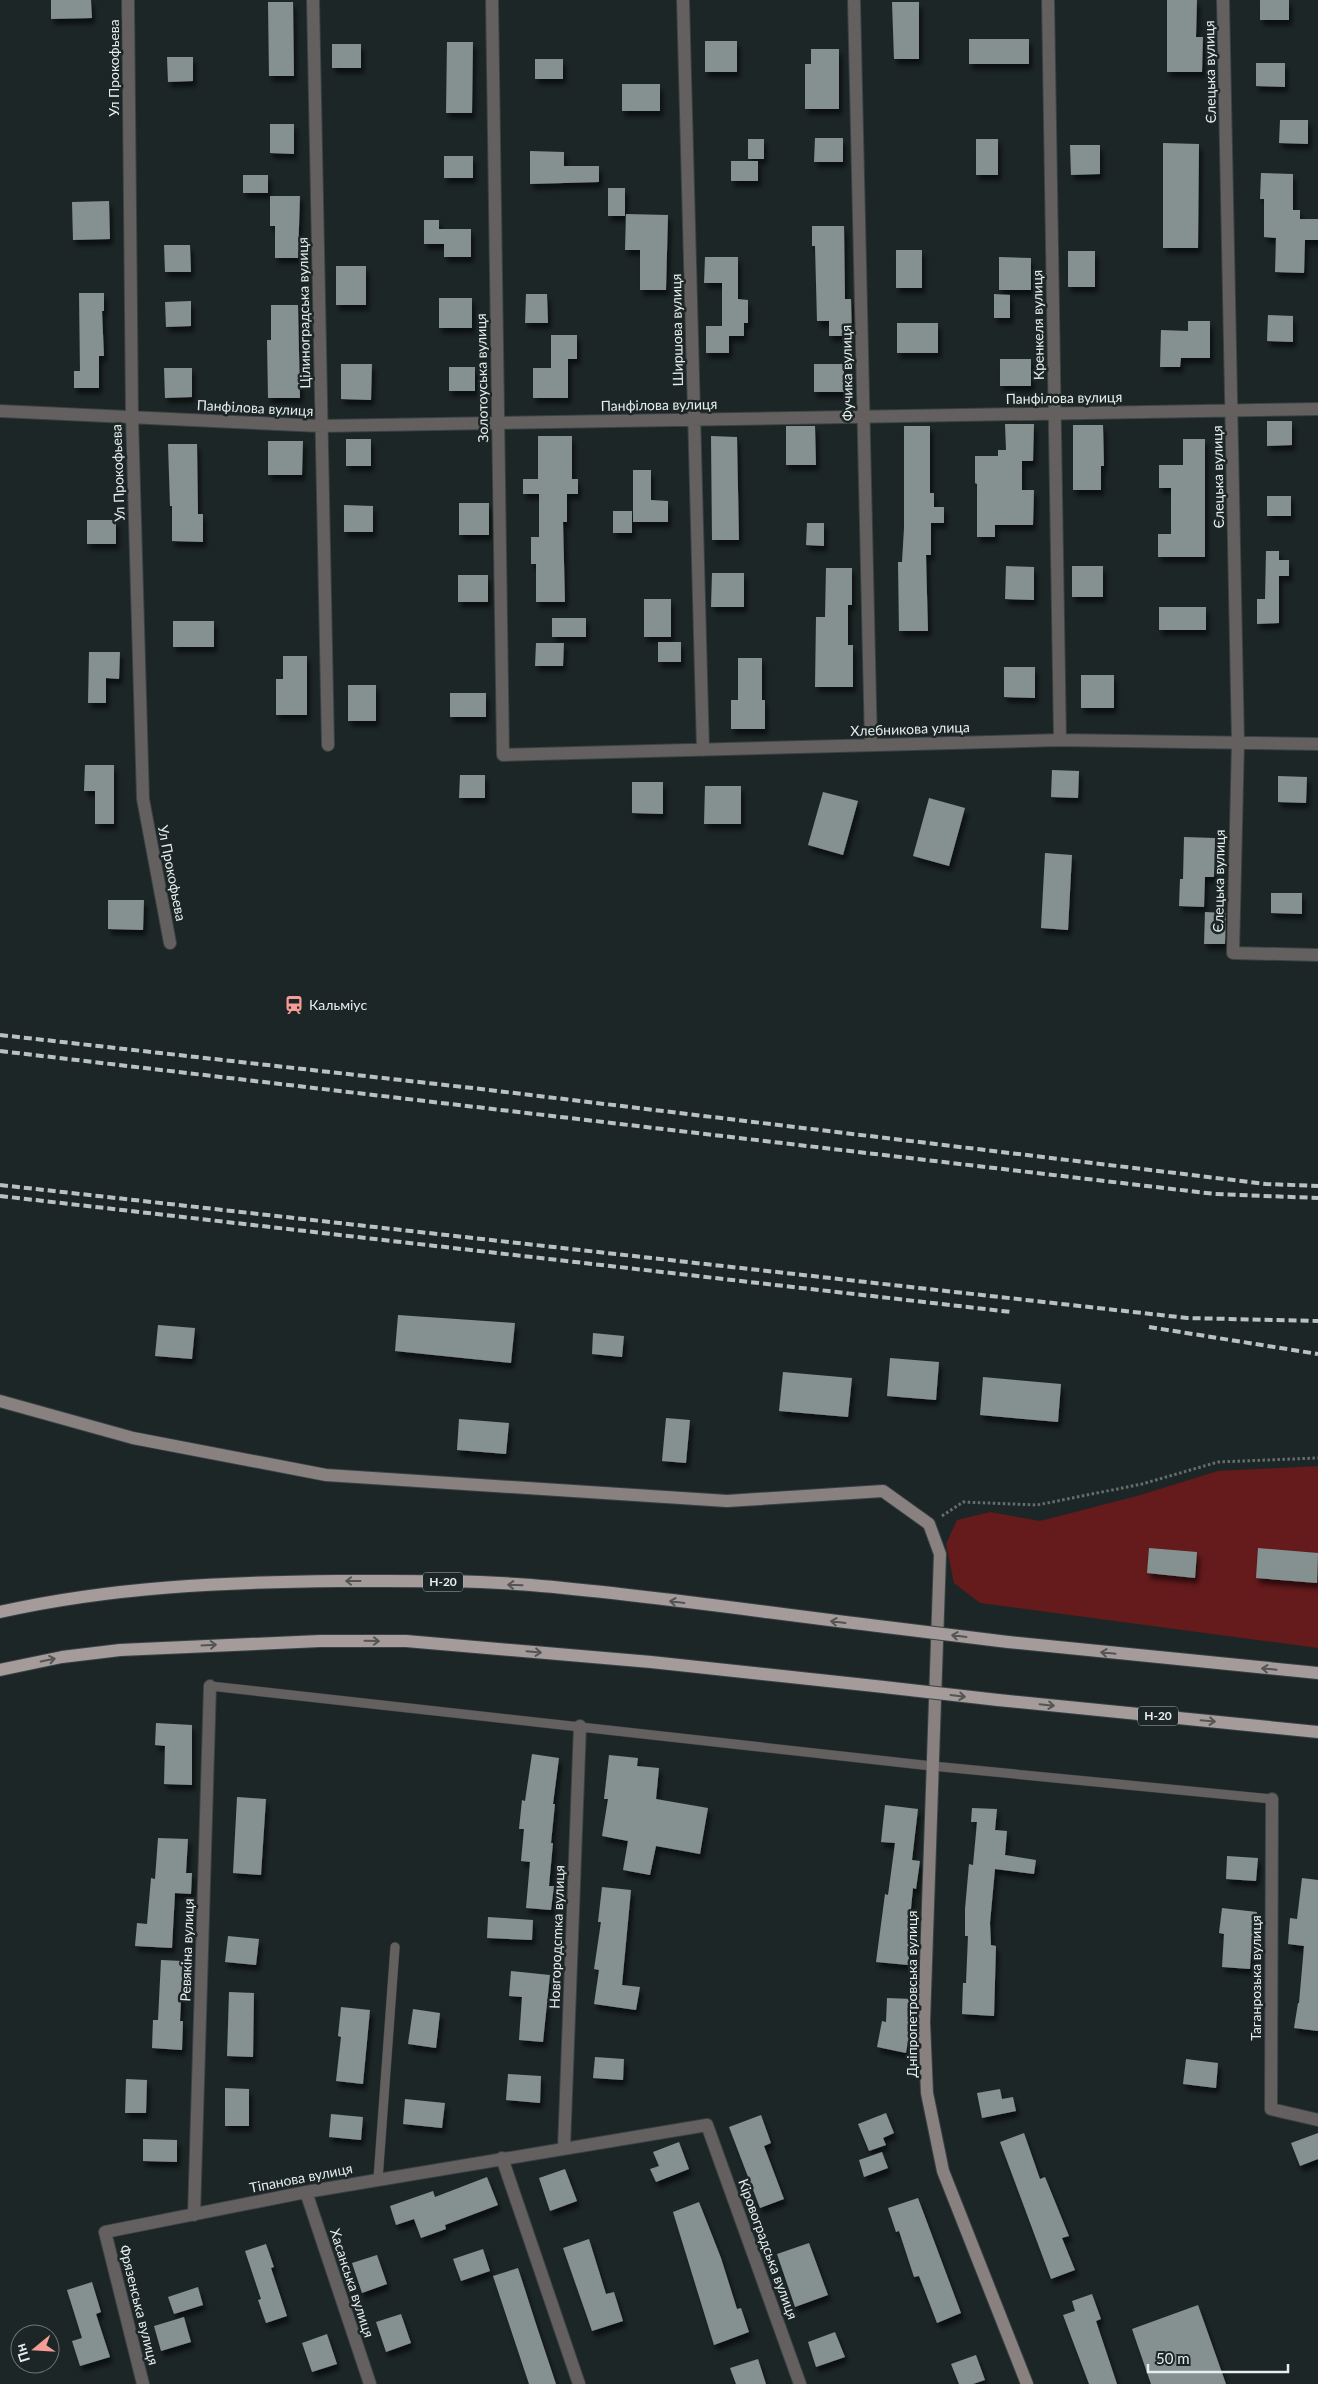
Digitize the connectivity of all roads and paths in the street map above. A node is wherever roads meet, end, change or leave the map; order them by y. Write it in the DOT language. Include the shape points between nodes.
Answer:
graph roads {
  1 [pos="128,0"];
  2 [pos="313,0"];
  3 [pos="492,0"];
  4 [pos="683,0"];
  5 [pos="854,0"];
  6 [pos="1048,0"];
  7 [pos="1224,0"];
  8 [pos="1318,408"];
  9 [pos="1231,410"];
  10 [pos="0,411"];
  11 [pos="1055,413"];
  12 [pos="863,416"];
  13 [pos="132,417"];
  14 [pos="694,419"];
  15 [pos="498,423"];
  16 [pos="321,426"];
  17 [pos="1060,740"];
  18 [pos="1238,742"];
  19 [pos="1318,744"];
  20 [pos="328,745"];
  21 [pos="871,745"];
  22 [pos="703,750"];
  23 [pos="503,755"];
  24 [pos="170,943"];
  25 [pos="1318,955"];
  26 [pos="0,1401"];
  27 [pos="1318,1458"];
  28 [pos="929,1524"];
  29 [pos="0,1612"];
  30 [pos="0,1670"];
  31 [pos="1318,1673"];
  32 [pos="210,1686"];
  33 [pos="580,1726"];
  34 [pos="1318,1732"];
  35 [pos="932,1766"];
  36 [pos="1272,1799"];
  37 [pos="395,1947"];
  38 [pos="1318,2120"];
  39 [pos="707,2125"];
  40 [pos="564,2148"];
  41 [pos="502,2158"];
  42 [pos="378,2179"];
  43 [pos="306,2192"];
  44 [pos="194,2215"];
  45 [pos="106,2232"];
  46 [pos="143,2384"];
  47 [pos="370,2384"];
  48 [pos="580,2384"];
  49 [pos="800,2384"];
  50 [pos="1027,2384"];
  1 -- 13 [label="street, Ул Прокофьева"];
  2 -- 16 [label="street, Цілиноградська вулиця"];
  3 -- 15 [label="street, Золотоуська вулиця"];
  4 -- 14 [label="street, Ширшова вулиця"];
  5 -- 12 [label="street, Фучика вулиця"];
  6 -- 11 [label="street, Кренкеля вулиця"];
  7 -- 9 [label="street, Єлецька вулиця"];
  8 -- 9 [label="street, Панфілова вулиця"];
  9 -- 11 [label="street, Панфілова вулиця"];
  9 -- 18 [label="street, Єлецька вулиця"];
  10 -- 13 [label="street, Панфілова вулиця"];
  11 -- 12 [label="street, Панфілова вулиця"];
  11 -- 17 [label="street, Кренкеля вулиця"];
  12 -- 14 [label="street, Панфілова вулиця"];
  12 -- 21 [label="street, Фучика вулиця"];
  13 -- 16 [label="street, Панфілова вулиця"];
  13 -- 24 [label="street, Ул Прокофьева" via="143,799"];
  14 -- 15 [label="street, Панфілова вулиця"];
  14 -- 22 [label="street, Ширшова вулиця"];
  15 -- 16 [label="street, Панфілова вулиця"];
  15 -- 23 [label="street, Золотоуська вулиця"];
  16 -- 20 [label="street, Цілиноградська вулиця"];
  17 -- 18 [label="street, Хлебникова улица"];
  17 -- 21 [label="street, Хлебникова улица"];
  18 -- 19 [label="street, Хлебникова улица"];
  18 -- 25 [label="street, Єлецька вулиця" via="1233,953"];
  21 -- 22 [label="street, Хлебникова улица"];
  22 -- 23 [label="street, Хлебникова улица"];
  26 -- 28 [label="street" via="133,1438 326,1475 727,1501 882,1492"];
  27 -- 28 [label="path" via="1218,1462 1142,1484 1037,1505 964,1502"];
  28 -- 35 [label="street, Дніпропетровська вулиця" via="940,1554"];
  31 -- 29 [label="main road, Н-20, one-way, bridge" via="1008,1642 530,1585 405,1581 194,1585 84,1596"];
  30 -- 34 [label="main road, Н-20, one-way, bridge" via="62,1657 120,1650 320,1641 406,1642 651,1662"];
  32 -- 33 [label="lane"];
  32 -- 44 [label="street, Ревякiна вулиця"];
  33 -- 35 [label="lane"];
  33 -- 40 [label="street, Новгородсmка вулиця"];
  35 -- 36 [label="lane"];
  35 -- 50 [label="street, Дніпропетровська вулиця" via="924,2022 927,2094 943,2171"];
  36 -- 38 [label="street, Таганрозька вулиця" via="1271,2109"];
  37 -- 42 [label="lane"];
  39 -- 40 [label="street, Тіпанова вулиця"];
  39 -- 49 [label="street, Кіровоградська вулиця"];
  40 -- 41 [label="street, Тіпанова вулиця"];
  41 -- 42 [label="street, Тіпанова вулиця"];
  41 -- 48 [label="street"];
  42 -- 43 [label="street, Тіпанова вулиця"];
  43 -- 44 [label="street, Тіпанова вулиця"];
  43 -- 47 [label="street, Хасанська вулиця"];
  44 -- 45 [label="street, Тіпанова вулиця"];
  45 -- 46 [label="street, Фрязенська вулиця"];
}
